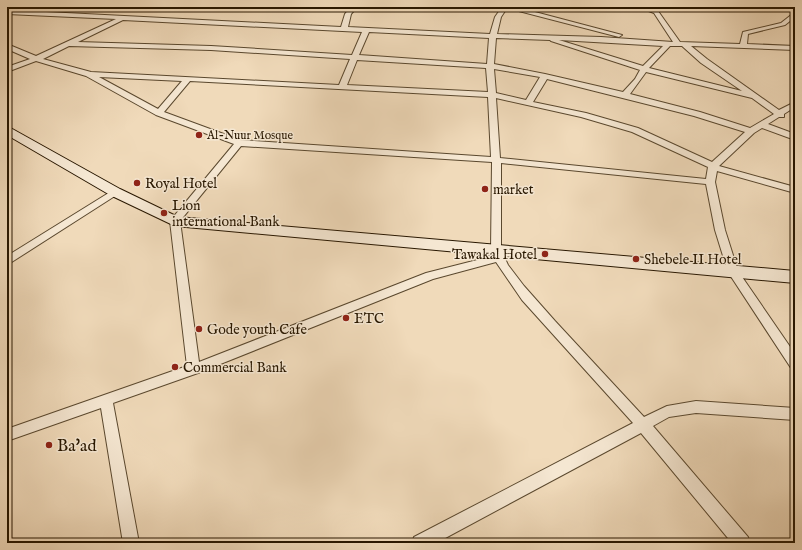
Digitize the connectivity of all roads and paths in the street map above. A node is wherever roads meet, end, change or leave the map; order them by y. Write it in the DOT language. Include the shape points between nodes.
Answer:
graph roads {
  1 [pos="20,7"];
  2 [pos="354,7"];
  3 [pos="505,7"];
  4 [pos="509,7"];
  5 [pos="641,7"];
  6 [pos="690,7"];
  7 [pos="651,8"];
  8 [pos="7,12"];
  9 [pos="795,14"];
  10 [pos="121,19"];
  11 [pos="344,29"];
  12 [pos="366,30"];
  13 [pos="493,36"];
  14 [pos="542,36"];
  15 [pos="650,43"];
  16 [pos="669,43"];
  17 [pos="681,43"];
  18 [pos="69,44"];
  19 [pos="743,45"];
  20 [pos="7,46"];
  21 [pos="795,48"];
  22 [pos="354,58"];
  23 [pos="36,59"];
  24 [pos="490,66"];
  25 [pos="644,68"];
  26 [pos="7,70"];
  27 [pos="89,74"];
  28 [pos="545,76"];
  29 [pos="188,79"];
  30 [pos="342,87"];
  31 [pos="493,95"];
  32 [pos="625,95"];
  33 [pos="752,96"];
  34 [pos="529,102"];
  35 [pos="793,108"];
  36 [pos="158,113"];
  37 [pos="781,115"];
  38 [pos="762,126"];
  39 [pos="7,130"];
  40 [pos="752,131"];
  41 [pos="795,137"];
  42 [pos="239,143"];
  43 [pos="496,160"];
  44 [pos="714,166"];
  45 [pos="710,182"];
  46 [pos="795,190"];
  47 [pos="115,192"];
  48 [pos="175,221"];
  49 [pos="497,254"];
  50 [pos="7,261"];
  51 [pos="733,272"];
  52 [pos="795,277"];
  53 [pos="795,364"];
  54 [pos="194,368"];
  55 [pos="106,400"];
  56 [pos="795,414"];
  57 [pos="643,426"];
  58 [pos="7,435"];
  59 [pos="131,543"];
  60 [pos="420,543"];
  61 [pos="742,543"];
  1 -- 8 [label="street"];
  2 -- 11 [label="street" via="348,14"];
  3 -- 13 [label="street" via="498,17"];
  4 -- 15 [label="street"];
  5 -- 7 [label="street"];
  6 -- 7 [label="street"];
  7 -- 17 [label="street"];
  8 -- 10 [label="street"];
  9 -- 19 [label="street" via="783,24 745,33"];
  10 -- 11 [label="street"];
  10 -- 18 [label="street"];
  11 -- 12 [label="street"];
  12 -- 13 [label="street"];
  12 -- 22 [label="street"];
  13 -- 14 [label="street"];
  13 -- 24 [label="street"];
  14 -- 15 [label="street"];
  14 -- 25 [label="street"];
  15 -- 16 [label="street"];
  16 -- 17 [label="street"];
  16 -- 25 [label="street"];
  17 -- 19 [label="street"];
  17 -- 33 [label="street"];
  18 -- 22 [label="street" via="211,48"];
  18 -- 23 [label="street"];
  19 -- 21 [label="street"];
  20 -- 23 [label="street"];
  22 -- 24 [label="street"];
  22 -- 30 [label="street"];
  23 -- 26 [label="street"];
  23 -- 27 [label="street"];
  24 -- 28 [label="street"];
  24 -- 31 [label="street"];
  25 -- 32 [label="street"];
  25 -- 33 [label="street"];
  27 -- 29 [label="street"];
  27 -- 36 [label="street"];
  28 -- 32 [label="street"];
  28 -- 34 [label="street"];
  29 -- 30 [label="street"];
  29 -- 36 [label="street"];
  30 -- 31 [label="street"];
  31 -- 34 [label="street"];
  31 -- 43 [label="street"];
  32 -- 40 [label="street"];
  33 -- 37 [label="street"];
  34 -- 44 [label="street" via="635,130"];
  35 -- 37 [label="street"];
  36 -- 42 [label="street"];
  37 -- 38 [label="street"];
  38 -- 40 [label="street"];
  38 -- 41 [label="street"];
  39 -- 47 [label="main road"];
  40 -- 44 [label="street"];
  42 -- 43 [label="street"];
  42 -- 48 [label="street"];
  43 -- 45 [label="street"];
  43 -- 49 [label="street"];
  44 -- 45 [label="street"];
  44 -- 46 [label="street"];
  45 -- 51 [label="street" via="720,230"];
  47 -- 48 [label="main road"];
  47 -- 50 [label="street"];
  48 -- 49 [label="main road"];
  48 -- 54 [label="street"];
  49 -- 51 [label="main road"];
  49 -- 54 [label="street" via="430,276"];
  49 -- 57 [label="street" via="524,294"];
  51 -- 52 [label="main road"];
  51 -- 53 [label="street"];
  54 -- 55 [label="street"];
  55 -- 58 [label="street"];
  55 -- 59 [label="street"];
  56 -- 57 [label="street" via="696,407 667,412"];
  57 -- 60 [label="street"];
  57 -- 61 [label="street"];
}
